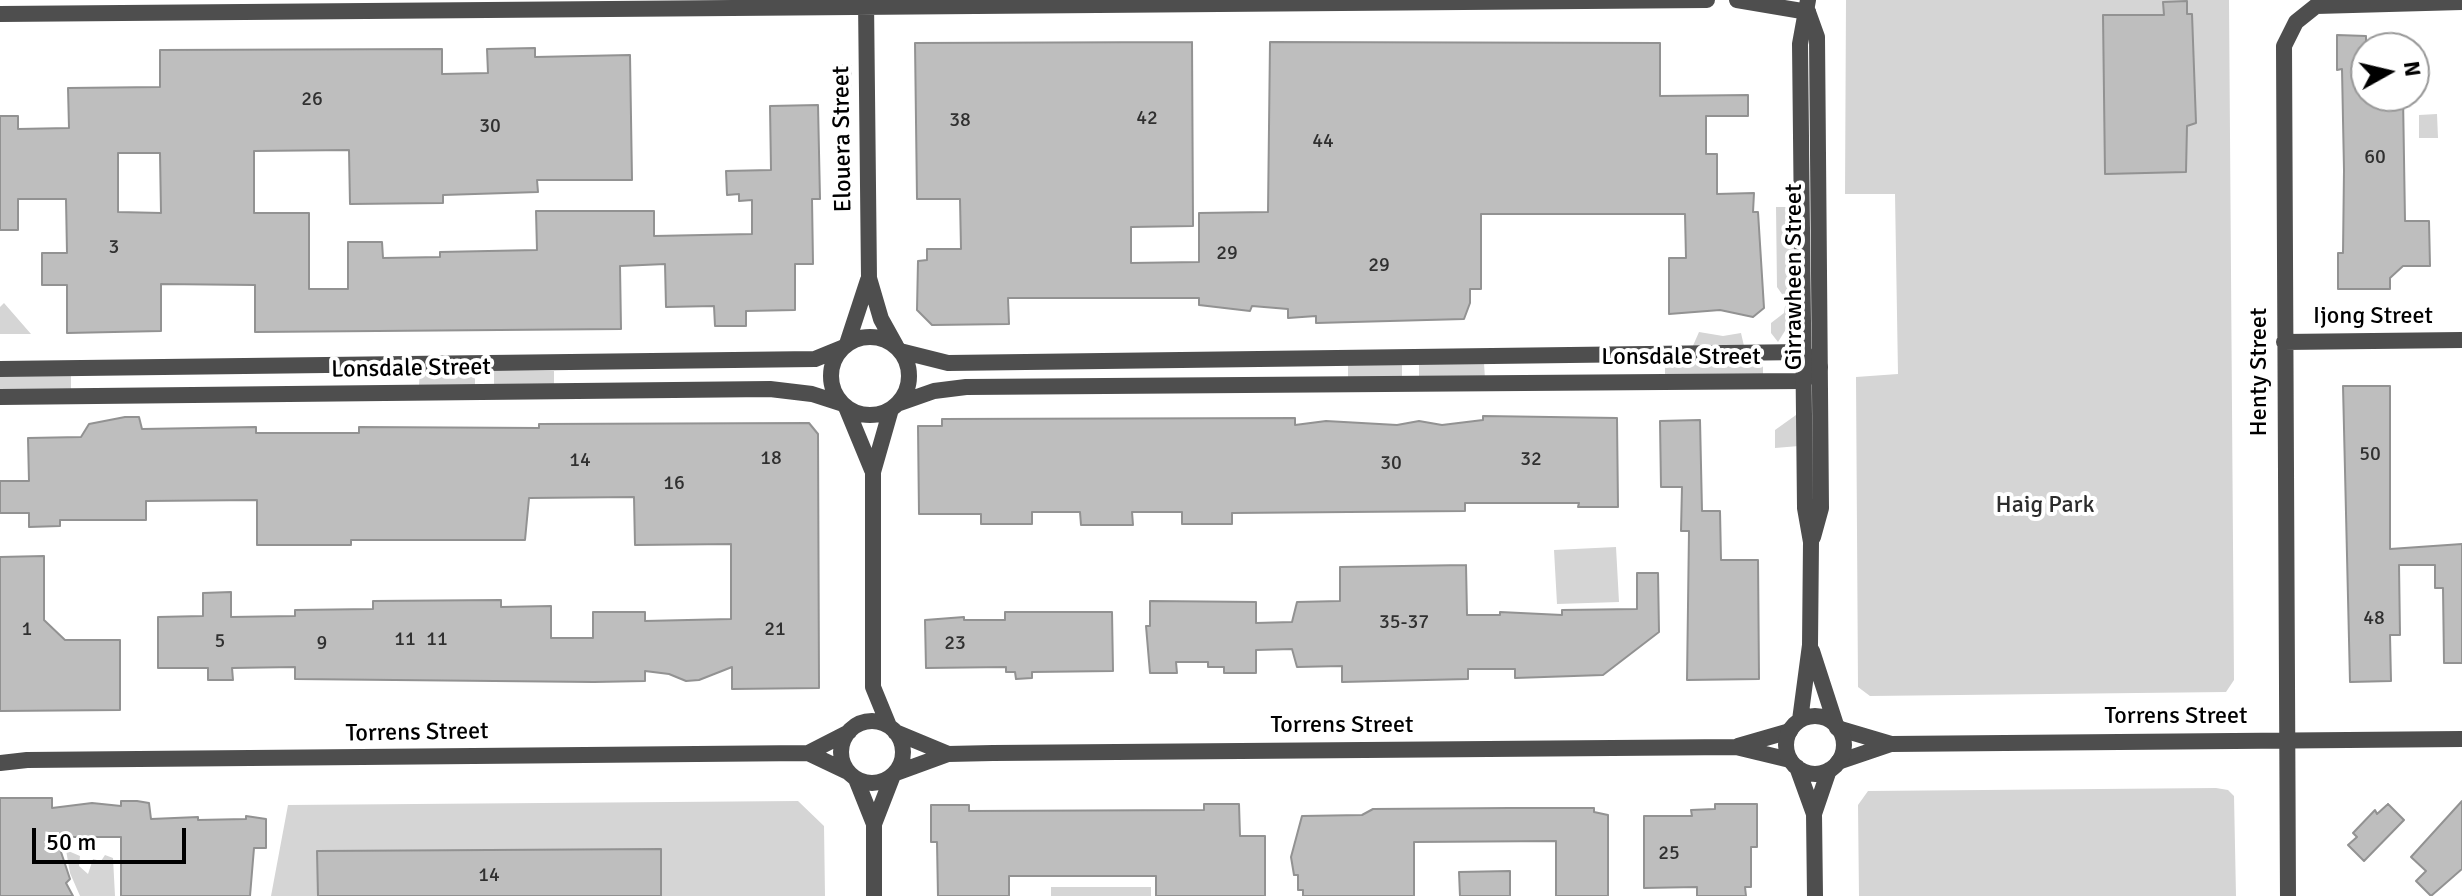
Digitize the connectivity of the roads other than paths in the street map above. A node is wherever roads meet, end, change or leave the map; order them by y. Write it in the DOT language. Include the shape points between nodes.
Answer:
graph roads {
  1 [pos="1707,0"];
  2 [pos="1737,0"];
  3 [pos="2462,2"];
  4 [pos="866,4"];
  5 [pos="1808,6"];
  6 [pos="0,14"];
  7 [pos="869,278"];
  8 [pos="2462,340"];
  9 [pos="2284,342"];
  10 [pos="845,346"];
  11 [pos="898,349"];
  12 [pos="1803,352"];
  13 [pos="1468,357"];
  14 [pos="1280,359"];
  15 [pos="672,360"];
  16 [pos="1083,362"];
  17 [pos="1820,367"];
  18 [pos="150,368"];
  19 [pos="0,369"];
  20 [pos="1803,381"];
  21 [pos="1468,384"];
  22 [pos="1280,385"];
  23 [pos="1084,386"];
  24 [pos="672,390"];
  25 [pos="150,396"];
  26 [pos="0,397"];
  27 [pos="845,405"];
  28 [pos="894,407"];
  29 [pos="873,472"];
  30 [pos="1811,542"];
  31 [pos="1810,645"];
  32 [pos="873,687"];
  33 [pos="1795,726"];
  34 [pos="1836,726"];
  35 [pos="853,728"];
  36 [pos="892,729"];
  37 [pos="2462,739"];
  38 [pos="2287,740"];
  39 [pos="1891,744"];
  40 [pos="1736,747"];
  41 [pos="808,753"];
  42 [pos="948,754"];
  43 [pos="0,755"];
  44 [pos="27,760"];
  45 [pos="0,763"];
  46 [pos="1794,763"];
  47 [pos="1834,766"];
  48 [pos="894,774"];
  49 [pos="852,775"];
  50 [pos="1814,814"];
  51 [pos="874,824"];
  52 [pos="874,896"];
  53 [pos="1815,896"];
  54 [pos="2288,896"];
  1 -- 4 [label="street"];
  2 -- 5 [label="street"];
  3 -- 9 [label="street, Henty Street" via="2329,3 2304,14 2290,32 2282,59"];
  4 -- 6 [label="street"];
  4 -- 7 [label="street, Elouera Street"];
  5 -- 12 [label="street, Girrawheen Street" via="1800,37"];
  5 -- 17 [label="street, Girrawheen Street" via="1817,37"];
  7 -- 10 [label="street, Elouera Street"];
  7 -- 11 [label="street, Elouera Street" via="881,319"];
  8 -- 9 [label="street, Ijong Street"];
  9 -- 38 [label="street, Henty Street"];
  10 -- 11 [label="street" via="870,337"];
  10 -- 15 [label="street, Lonsdale Street" via="815,359"];
  10 -- 27 [label="street" via="831,375 833,389"];
  11 -- 16 [label="street, Lonsdale Street" via="948,363"];
  11 -- 28 [label="street" via="907,363 908,383"];
  12 -- 13 [label="street, Lonsdale Street"];
  12 -- 17 [label="street"];
  12 -- 20 [label="street, Girrawheen Street"];
  13 -- 14 [label="street, Lonsdale Street"];
  13 -- 21 [label="street"];
  14 -- 16 [label="street, Lonsdale Street"];
  14 -- 22 [label="street"];
  15 -- 18 [label="street, Lonsdale Street"];
  15 -- 24 [label="street"];
  16 -- 23 [label="street"];
  17 -- 20 [label="street"];
  17 -- 30 [label="street, Girrawheen Street" via="1821,508"];
  18 -- 19 [label="street, Lonsdale Street"];
  18 -- 25 [label="street"];
  20 -- 21 [label="street, Lonsdale Street"];
  20 -- 30 [label="street, Girrawheen Street" via="1805,508"];
  21 -- 22 [label="street, Lonsdale Street"];
  22 -- 23 [label="street, Lonsdale Street"];
  23 -- 28 [label="street, Lonsdale Street" via="948,388"];
  24 -- 25 [label="street, Lonsdale Street"];
  24 -- 27 [label="street, Lonsdale Street" via="796,391"];
  25 -- 26 [label="street, Lonsdale Street"];
  27 -- 28 [label="street" via="869,415"];
  27 -- 29 [label="street"];
  28 -- 29 [label="street"];
  29 -- 32 [label="street"];
  30 -- 31 [label="street, Girrawheen Street"];
  31 -- 33 [label="street, Girrawheen Street"];
  31 -- 34 [label="street, Girrawheen Street"];
  32 -- 35 [label="street"];
  32 -- 36 [label="street"];
  33 -- 34 [label="street" via="1819,717"];
  33 -- 40 [label="street, Torrens Street"];
  33 -- 46 [label="street" via="1786,745"];
  34 -- 39 [label="street, Torrens Street"];
  34 -- 47 [label="street" via="1843,745"];
  35 -- 36 [label="street" via="873,721"];
  35 -- 41 [label="street, Torrens Street"];
  35 -- 49 [label="street" via="842,752"];
  36 -- 42 [label="street, Torrens Street"];
  36 -- 48 [label="street" via="903,753"];
  37 -- 38 [label="street, Torrens Street"];
  38 -- 39 [label="street, Torrens Street"];
  38 -- 54 [label="street, Henty Street"];
  39 -- 47 [label="street, Torrens Street"];
  40 -- 42 [label="street, Torrens Street"];
  40 -- 46 [label="street, Torrens Street"];
  41 -- 44 [label="street, Torrens Street"];
  41 -- 49 [label="street, Torrens Street"];
  42 -- 48 [label="street, Torrens Street"];
  43 -- 44 [label="street, Torrens Street"];
  44 -- 45 [label="street, Torrens Street"];
  46 -- 47 [label="street" via="1815,774"];
  46 -- 50 [label="street"];
  47 -- 50 [label="street"];
  48 -- 49 [label="street" via="877,783"];
  48 -- 51 [label="street"];
  49 -- 51 [label="street"];
  50 -- 53 [label="street"];
  51 -- 52 [label="street"];
}
